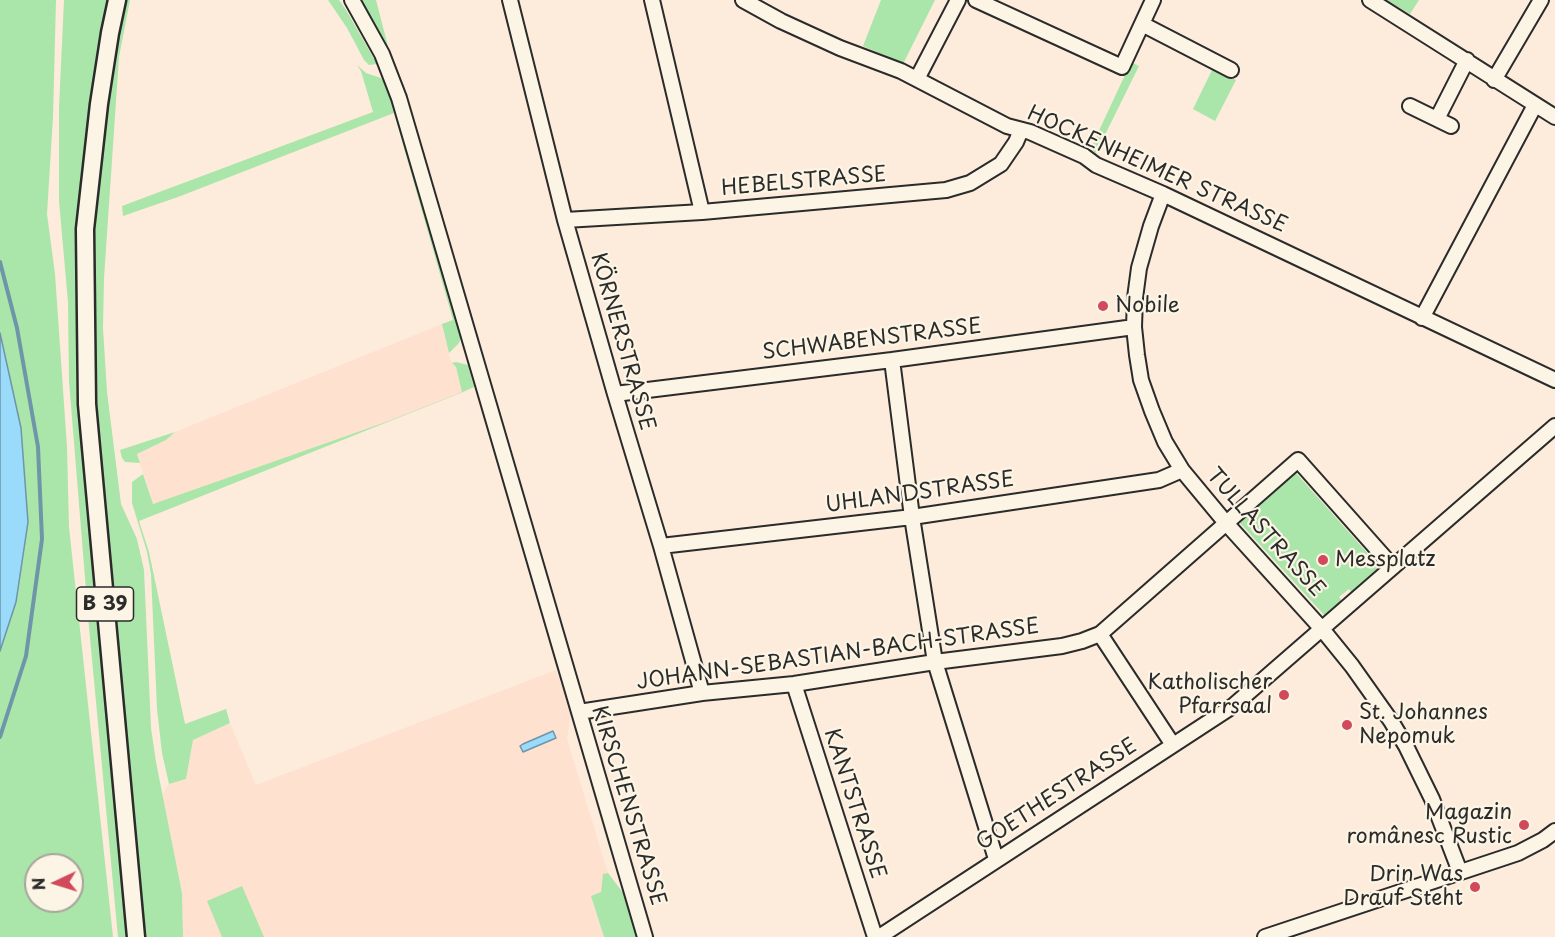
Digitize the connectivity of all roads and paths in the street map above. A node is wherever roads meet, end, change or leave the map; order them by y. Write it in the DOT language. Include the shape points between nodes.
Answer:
graph roads {
  1 [pos="117,0"];
  2 [pos="352,0"];
  3 [pos="510,0"];
  4 [pos="652,0"];
  5 [pos="743,0"];
  6 [pos="958,0"];
  7 [pos="976,0"];
  8 [pos="1153,0"];
  9 [pos="1370,0"];
  10 [pos="1541,0"];
  11 [pos="1142,24"];
  12 [pos="1467,60"];
  13 [pos="1231,70"];
  14 [pos="917,79"];
  15 [pos="1494,80"];
  16 [pos="1535,105"];
  17 [pos="1410,106"];
  18 [pos="1555,117"];
  19 [pos="1437,119"];
  20 [pos="1451,126"];
  21 [pos="1021,130"];
  22 [pos="1163,194"];
  23 [pos="702,212"];
  24 [pos="565,220"];
  25 [pos="1422,318"];
  26 [pos="1134,327"];
  27 [pos="892,360"];
  28 [pos="1555,380"];
  29 [pos="615,394"];
  30 [pos="1555,426"];
  31 [pos="1182,470"];
  32 [pos="912,517"];
  33 [pos="1226,523"];
  34 [pos="662,546"];
  35 [pos="1393,567"];
  36 [pos="1322,629"];
  37 [pos="1100,634"];
  38 [pos="935,662"];
  39 [pos="794,684"];
  40 [pos="702,693"];
  41 [pos="579,712"];
  42 [pos="1173,745"];
  43 [pos="1555,831"];
  44 [pos="996,859"];
  45 [pos="1460,872"];
  46 [pos="136,937"];
  47 [pos="645,937"];
  48 [pos="877,937"];
  49 [pos="1265,937"];
  1 -- 46 [label="main road, B 39" via="99,104 86,229 87,405"];
  2 -- 41 [label="street, KIRSCHENSTRASSE" via="382,54 399,98"];
  3 -- 24 [label="street, KÖRNERSTRASSE"];
  4 -- 23 [label="street"];
  5 -- 14 [label="street, HOCKENHEIMER STRASSE" via="791,26"];
  6 -- 14 [label="street"];
  7 -- 11 [label="street" via="1122,67"];
  8 -- 11 [label="street"];
  9 -- 12 [label="street"];
  10 -- 15 [label="street"];
  11 -- 13 [label="street"];
  12 -- 15 [label="street"];
  12 -- 19 [label="street"];
  14 -- 21 [label="street, HOCKENHEIMER STRASSE"];
  15 -- 16 [label="street"];
  16 -- 18 [label="street"];
  16 -- 25 [label="street"];
  17 -- 19 [label="street"];
  19 -- 20 [label="street"];
  21 -- 22 [label="street, HOCKENHEIMER STRASSE"];
  21 -- 23 [label="street, HEBELSTRASSE" via="1001,164 970,183 946,190"];
  22 -- 25 [label="street, HOCKENHEIMER STRASSE"];
  22 -- 26 [label="street, TULLASTRASSE" via="1139,268"];
  23 -- 24 [label="street, HEBELSTRASSE"];
  24 -- 29 [label="street, KÖRNERSTRASSE"];
  25 -- 28 [label="street, HOCKENHEIMER STRASSE"];
  26 -- 27 [label="street, SCHWABENSTRASSE"];
  26 -- 31 [label="street, TULLASTRASSE" via="1148,401"];
  27 -- 29 [label="street, SCHWABENSTRASSE"];
  27 -- 32 [label="street"];
  29 -- 34 [label="street, KÖRNERSTRASSE"];
  30 -- 35 [label="street, GOETHESTRASSE"];
  31 -- 32 [label="street, UHLANDSTRASSE" via="1159,480"];
  31 -- 33 [label="street, TULLASTRASSE"];
  32 -- 34 [label="street, UHLANDSTRASSE"];
  32 -- 38 [label="street"];
  33 -- 35 [label="street" via="1298,460"];
  33 -- 36 [label="street, TULLASTRASSE"];
  33 -- 37 [label="street"];
  34 -- 40 [label="street, KÖRNERSTRASSE"];
  35 -- 36 [label="street, GOETHESTRASSE"];
  36 -- 42 [label="street, GOETHESTRASSE" via="1233,706"];
  36 -- 45 [label="street, TULLASTRASSE" via="1406,746 1432,799"];
  37 -- 38 [label="street, JOHANN-SEBASTIAN-BACH-STRASSE" via="1062,646"];
  37 -- 42 [label="street"];
  38 -- 39 [label="street, JOHANN-SEBASTIAN-BACH-STRASSE"];
  38 -- 44 [label="street"];
  39 -- 40 [label="street, JOHANN-SEBASTIAN-BACH-STRASSE"];
  39 -- 48 [label="street, KANTSTRASSE"];
  40 -- 41 [label="street, JOHANN-SEBASTIAN-BACH-STRASSE"];
  41 -- 47 [label="street, KIRSCHENSTRASSE"];
  42 -- 44 [label="street, GOETHESTRASSE"];
  43 -- 45 [label="street" via="1530,848"];
  44 -- 48 [label="street, GOETHESTRASSE"];
  45 -- 49 [label="street"];
}
